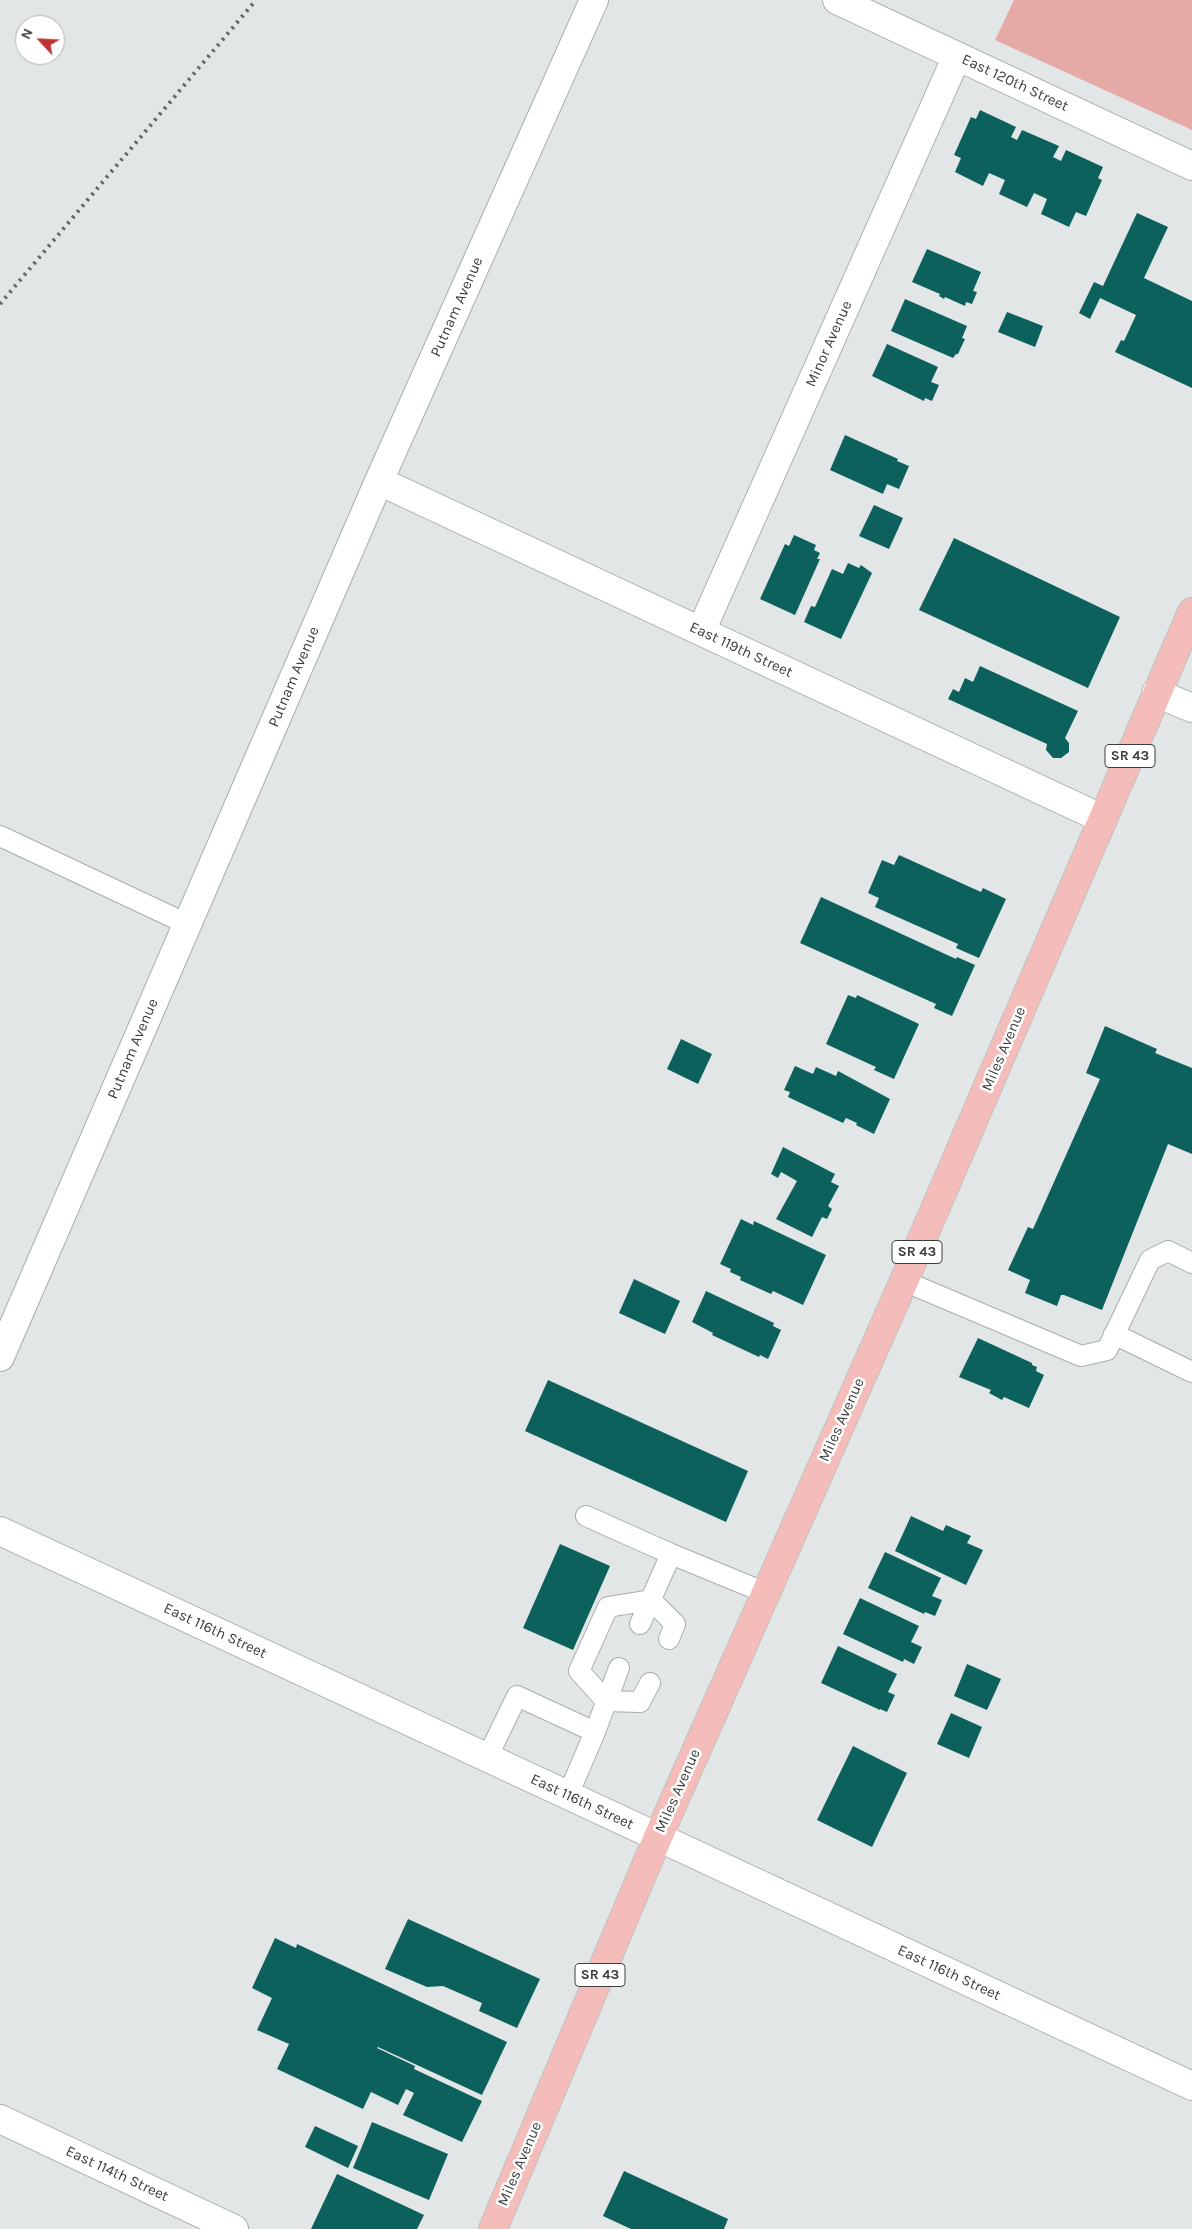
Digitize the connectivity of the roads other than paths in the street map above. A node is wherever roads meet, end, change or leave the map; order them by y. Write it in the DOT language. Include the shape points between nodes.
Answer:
graph roads {
  1 [pos="594,0"];
  2 [pos="837,0"];
  3 [pos="958,56"];
  4 [pos="1192,166"];
  5 [pos="379,481"];
  6 [pos="1192,612"];
  7 [pos="701,631"];
  8 [pos="1156,693"];
  9 [pos="1192,708"];
  10 [pos="1103,818"];
  11 [pos="0,836"];
  12 [pos="187,924"];
  13 [pos="1192,1262"];
  14 [pos="904,1281"];
  15 [pos="1114,1334"];
  16 [pos="0,1358"];
  17 [pos="1192,1372"];
  18 [pos="586,1516"];
  19 [pos="0,1530"];
  20 [pos="670,1554"];
  21 [pos="766,1593"];
  22 [pos="651,1600"];
  23 [pos="640,1624"];
  24 [pos="669,1639"];
  25 [pos="619,1668"];
  26 [pos="650,1683"];
  27 [pos="606,1701"];
  28 [pos="595,1732"];
  29 [pos="487,1758"];
  30 [pos="568,1795"];
  31 [pos="658,1837"];
  32 [pos="1192,2086"];
  33 [pos="0,2119"];
  34 [pos="234,2229"];
  35 [pos="493,2229"];
  1 -- 5 [label="street, Putnam Avenue"];
  2 -- 3 [label="street, East 120th Street"];
  3 -- 4 [label="street, East 120th Street"];
  3 -- 7 [label="street, Minor Avenue"];
  5 -- 7 [label="street, East 119th Street"];
  5 -- 12 [label="street, Putnam Avenue"];
  6 -- 8 [label="main road, Miles Avenue / SR 43"];
  7 -- 10 [label="street, East 119th Street"];
  8 -- 9 [label="street"];
  8 -- 10 [label="main road, Miles Avenue / SR 43"];
  10 -- 14 [label="main road, Miles Avenue / SR 43"];
  11 -- 12 [label="lane"];
  12 -- 16 [label="street, Putnam Avenue"];
  13 -- 15 [label="lane" via="1168,1251 1150,1260"];
  14 -- 15 [label="lane" via="1080,1356 1106,1350"];
  14 -- 21 [label="main road, Miles Avenue / SR 43"];
  15 -- 17 [label="lane"];
  18 -- 20 [label="lane"];
  19 -- 29 [label="street, East 116th Street"];
  20 -- 21 [label="lane"];
  20 -- 22 [label="lane"];
  21 -- 31 [label="main road, Miles Avenue / SR 43"];
  22 -- 23 [label="lane"];
  22 -- 24 [label="lane" via="675,1624"];
  22 -- 27 [label="lane" via="608,1607 580,1671"];
  25 -- 27 [label="lane"];
  26 -- 27 [label="lane" via="640,1702"];
  27 -- 28 [label="lane"];
  28 -- 29 [label="lane" via="517,1696"];
  28 -- 30 [label="lane"];
  29 -- 30 [label="street, East 116th Street"];
  30 -- 31 [label="street, East 116th Street"];
  31 -- 32 [label="street, East 116th Street"];
  31 -- 35 [label="main road, Miles Avenue / SR 43"];
  33 -- 34 [label="street, East 114th Street"];
}
